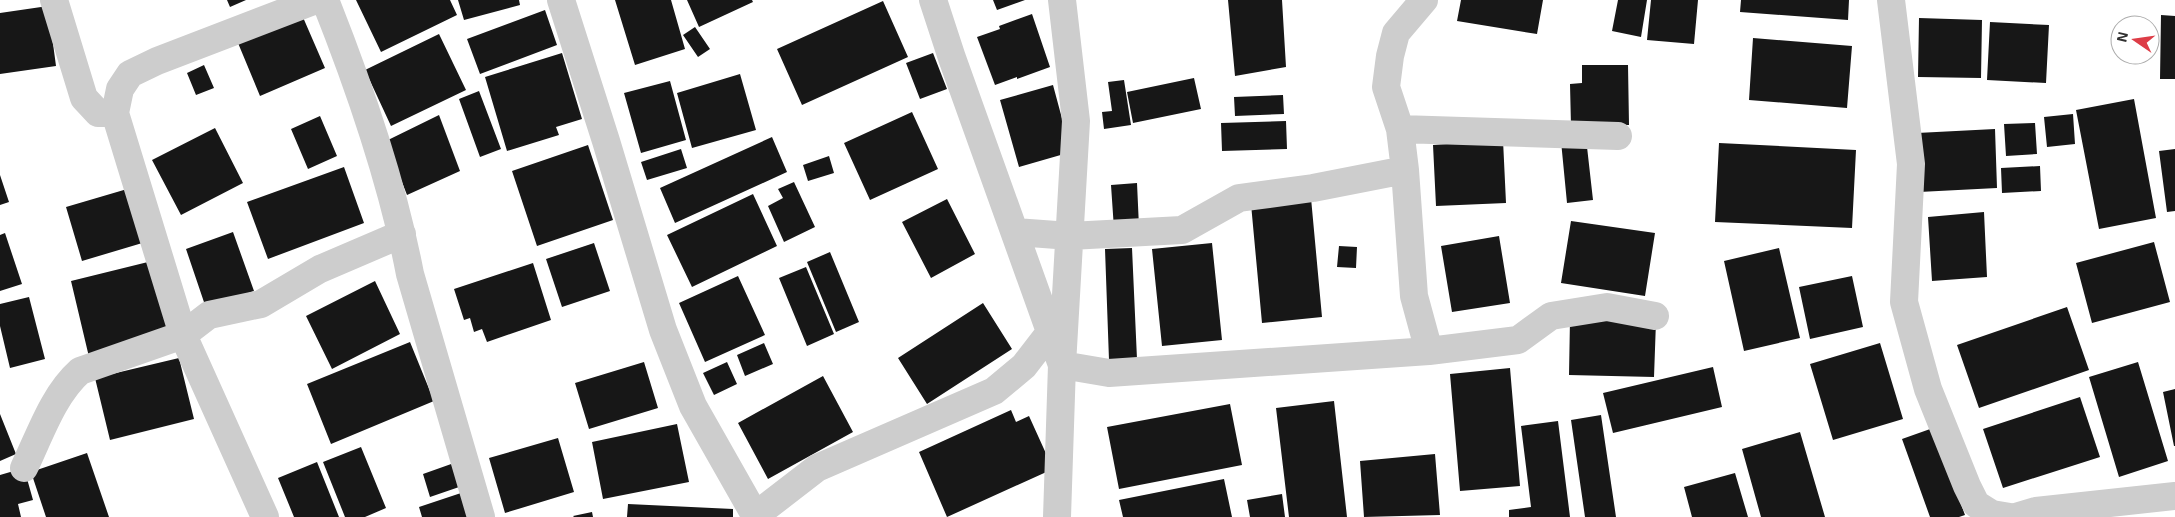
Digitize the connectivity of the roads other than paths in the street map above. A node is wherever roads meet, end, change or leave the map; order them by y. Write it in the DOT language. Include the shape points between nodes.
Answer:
graph roads {
  1 [pos="54,0"];
  2 [pos="316,0"];
  3 [pos="325,0"];
  4 [pos="561,0"];
  5 [pos="933,0"];
  6 [pos="1062,0"];
  7 [pos="1424,0"];
  8 [pos="1891,0"];
  9 [pos="115,113"];
  10 [pos="1400,129"];
  11 [pos="1618,136"];
  12 [pos="1405,170"];
  13 [pos="1015,232"];
  14 [pos="402,234"];
  15 [pos="1070,236"];
  16 [pos="1655,316"];
  17 [pos="1051,331"];
  18 [pos="183,335"];
  19 [pos="1429,350"];
  20 [pos="1062,365"];
  21 [pos="24,468"];
  22 [pos="2175,496"];
  23 [pos="756,516"];
  24 [pos="265,517"];
  25 [pos="481,517"];
  26 [pos="1057,517"];
  27 [pos="2010,517"];
  28 [pos="2016,517"];
  1 -- 9 [label="street" via="84,98 98,114"];
  2 -- 9 [label="street" via="130,74 120,90"];
  3 -- 14 [label="street" via="356,79"];
  4 -- 23 [label="street" via="663,330 693,406"];
  5 -- 13 [label="street"];
  6 -- 15 [label="street" via="1076,121"];
  7 -- 10 [label="street" via="1396,33 1390,56 1386,87"];
  8 -- 27 [label="street" via="1911,164 1904,302 1928,390 1970,492 1976,504 1992,514"];
  9 -- 18 [label="street"];
  10 -- 11 [label="street"];
  10 -- 12 [label="street"];
  12 -- 15 [label="street" via="1239,198 1182,230"];
  12 -- 19 [label="street" via="1414,296"];
  13 -- 15 [label="street"];
  13 -- 17 [label="street"];
  14 -- 18 [label="street" via="320,269 261,304 209,314"];
  14 -- 25 [label="street" via="410,274"];
  15 -- 20 [label="street"];
  16 -- 19 [label="street" via="1607,307 1551,316 1518,340"];
  17 -- 20 [label="street"];
  17 -- 23 [label="street" via="1024,366 994,391 817,468"];
  18 -- 21 [label="street" via="80,370 59,397"];
  18 -- 24 [label="street"];
  19 -- 20 [label="street" via="1109,373"];
  20 -- 26 [label="street"];
  22 -- 28 [label="street" via="2036,511"];
}
